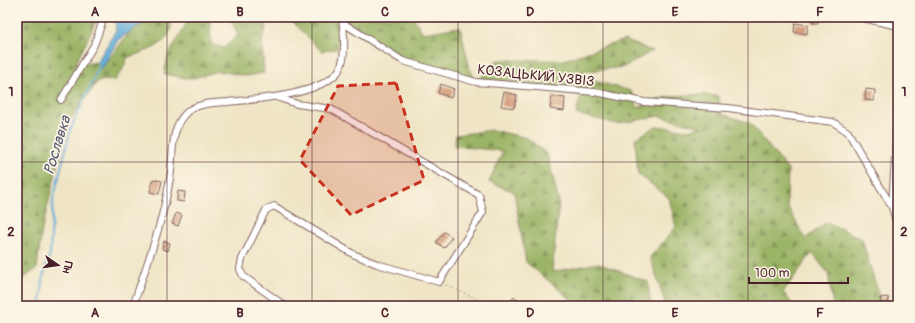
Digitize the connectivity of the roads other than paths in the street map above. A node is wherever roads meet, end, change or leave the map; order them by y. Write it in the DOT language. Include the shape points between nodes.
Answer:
graph roads {
  1 [pos="104,17"];
  2 [pos="858,17"];
  3 [pos="342,20"];
  4 [pos="898,26"];
  5 [pos="276,97"];
  6 [pos="61,100"];
  7 [pos="898,110"];
  8 [pos="892,207"];
  9 [pos="898,228"];
  10 [pos="133,306"];
  11 [pos="285,306"];
  1 -- 6 [label="street" via="94,45"];
  2 -- 4 [label="street"];
  3 -- 5 [label="street" via="344,52 338,72 320,85"];
  3 -- 8 [label="street, КОЗАЦЬКИЙ УЗВІЗ" via="403,61 476,82 595,92 644,102 728,108 833,122 848,132"];
  5 -- 10 [label="street" via="204,104 187,112 175,131 170,178 158,231"];
  5 -- 11 [label="street" via="297,104 332,109 479,195 483,212 439,282 377,264 353,254 274,206 266,210 242,259 240,269 243,276"];
  7 -- 8 [label="street"];
  8 -- 9 [label="street"];
}
